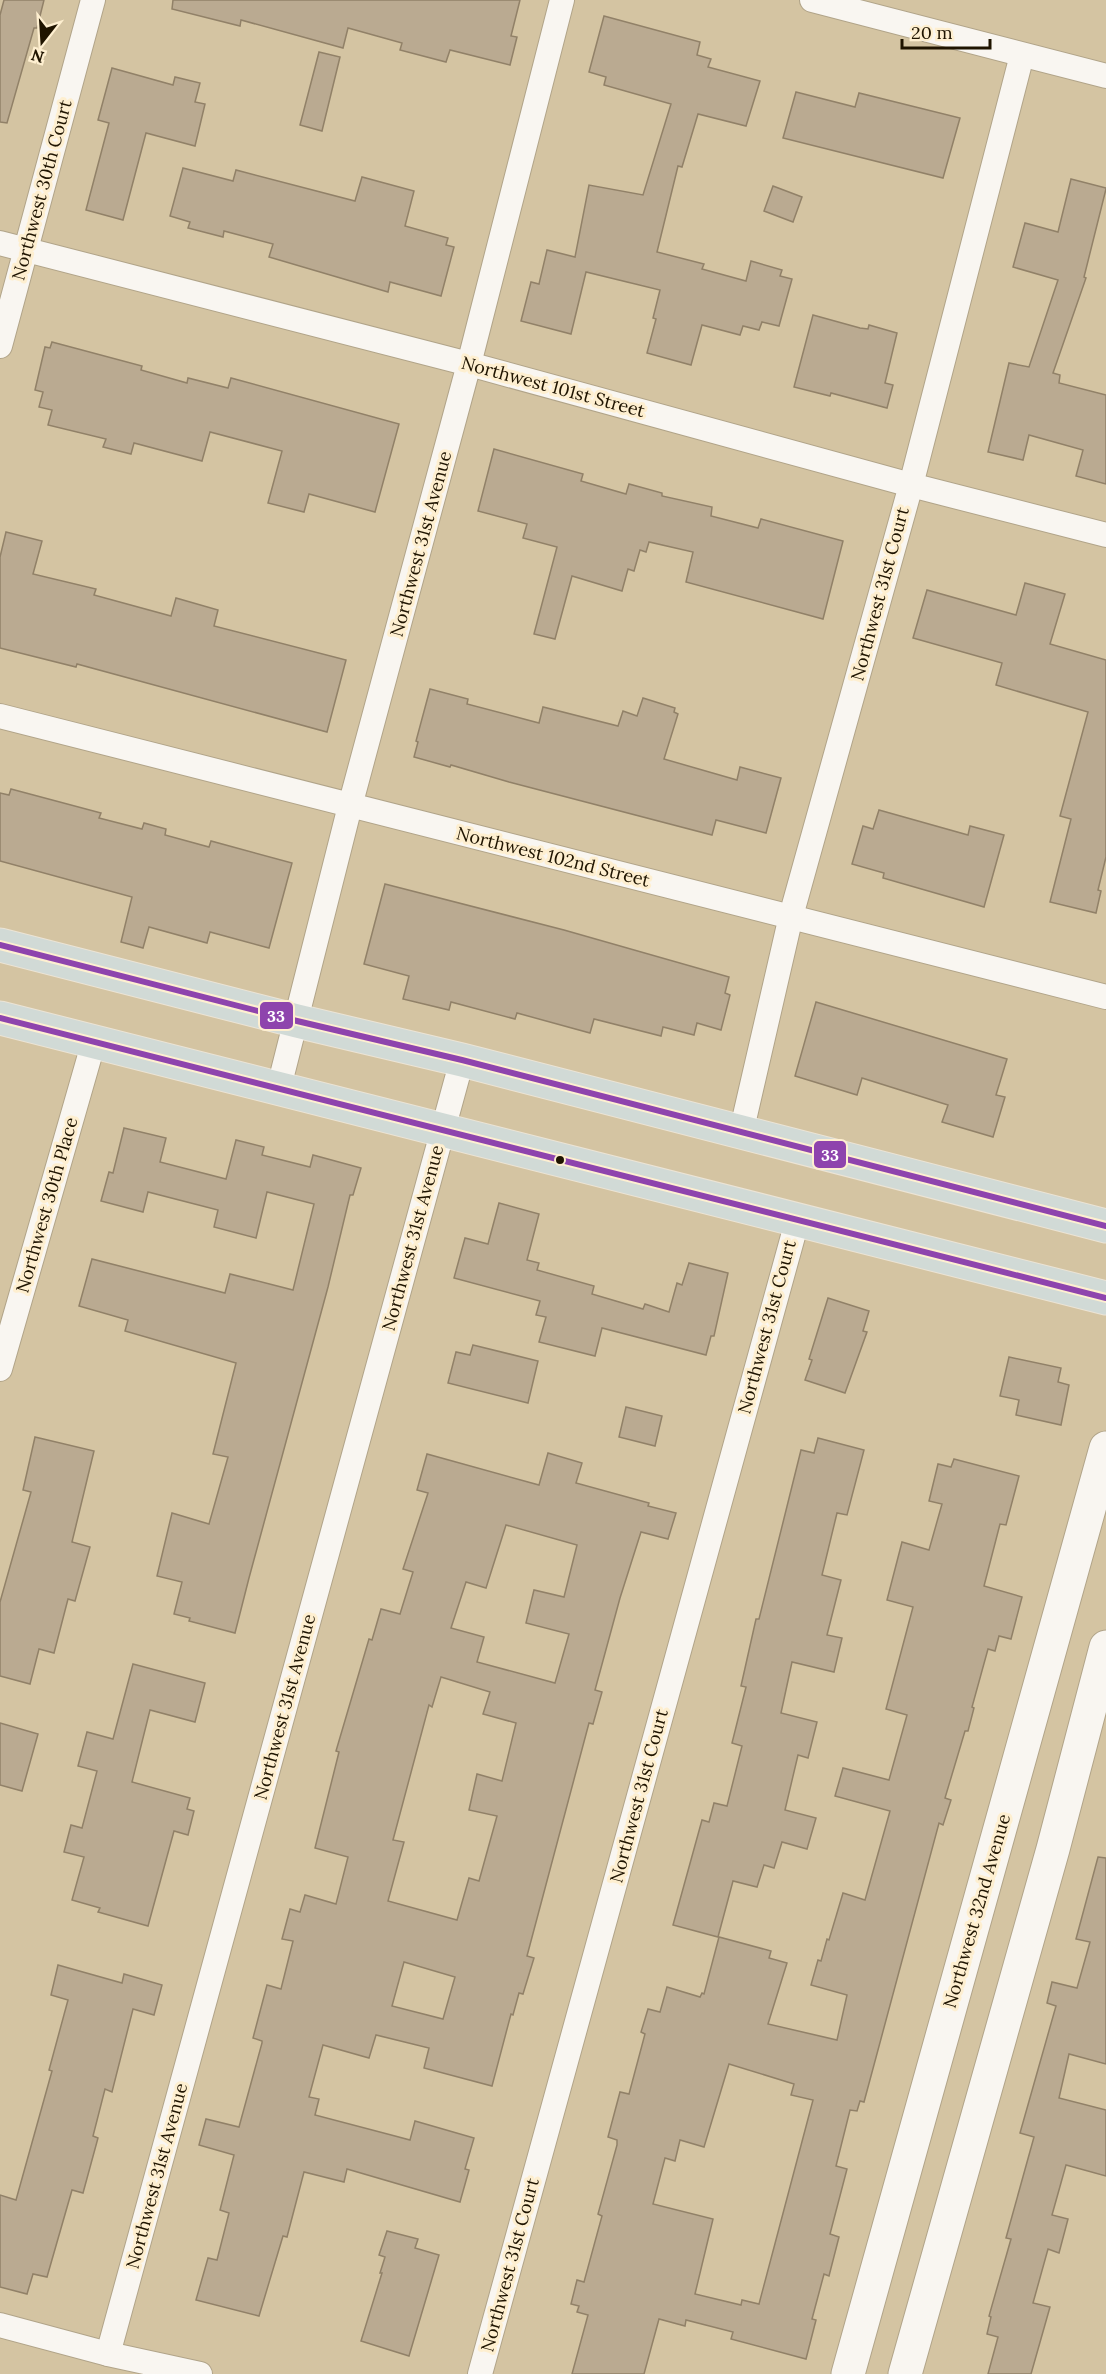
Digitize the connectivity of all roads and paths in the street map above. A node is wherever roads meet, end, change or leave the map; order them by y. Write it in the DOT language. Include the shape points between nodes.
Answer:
graph roads {
  1 [pos="93,0"];
  2 [pos="562,0"];
  3 [pos="812,0"];
  4 [pos="1022,55"];
  5 [pos="1106,76"];
  6 [pos="0,243"];
  7 [pos="26,250"];
  8 [pos="0,346"];
  9 [pos="469,364"];
  10 [pos="910,485"];
  11 [pos="1106,535"];
  12 [pos="0,716"];
  13 [pos="350,806"];
  14 [pos="791,916"];
  15 [pos="0,945"];
  16 [pos="1106,997"];
  17 [pos="0,1018"];
  18 [pos="297,1021"];
  19 [pos="94,1041"];
  20 [pos="462,1060"];
  21 [pos="279,1087"];
  22 [pos="443,1129"];
  23 [pos="741,1133"];
  24 [pos="798,1218"];
  25 [pos="1106,1226"];
  26 [pos="1106,1298"];
  27 [pos="0,1369"];
  28 [pos="1106,1448"];
  29 [pos="1106,1647"];
  30 [pos="0,2325"];
  31 [pos="108,2354"];
  32 [pos="200,2374"];
  33 [pos="480,2374"];
  34 [pos="848,2374"];
  35 [pos="905,2374"];
  1 -- 7 [label="street, Northwest 30th Court"];
  2 -- 9 [label="street, Northwest 31st Avenue"];
  3 -- 4 [label="street"];
  4 -- 5 [label="street"];
  4 -- 10 [label="street, Northwest 31st Court"];
  6 -- 7 [label="street, Northwest 101st Street"];
  7 -- 8 [label="street, Northwest 30th Court"];
  7 -- 9 [label="street, Northwest 101st Street"];
  9 -- 10 [label="street, Northwest 101st Street"];
  9 -- 13 [label="street, Northwest 31st Avenue"];
  10 -- 11 [label="street, Northwest 101st Street"];
  10 -- 14 [label="street, Northwest 31st Court"];
  12 -- 13 [label="street, Northwest 102nd Street"];
  13 -- 14 [label="street, Northwest 102nd Street"];
  13 -- 18 [label="street, Northwest 31st Avenue"];
  14 -- 16 [label="street, Northwest 102nd Street"];
  14 -- 23 [label="street, Northwest 31st Court"];
  15 -- 18 [label="main road"];
  17 -- 19 [label="main road"];
  18 -- 20 [label="main road"];
  18 -- 21 [label="street, Northwest 31st Avenue"];
  19 -- 21 [label="main road"];
  19 -- 27 [label="street, Northwest 30th Place"];
  20 -- 22 [label="street, Northwest 31st Avenue"];
  20 -- 23 [label="main road"];
  21 -- 22 [label="main road"];
  22 -- 24 [label="main road"];
  22 -- 31 [label="street, Northwest 31st Avenue"];
  23 -- 25 [label="main road"];
  24 -- 26 [label="main road"];
  24 -- 33 [label="street, Northwest 31st Court"];
  28 -- 34 [label="main road, Northwest 32nd Avenue"];
  29 -- 35 [label="main road"];
  30 -- 31 [label="street"];
  31 -- 32 [label="street"];
}
